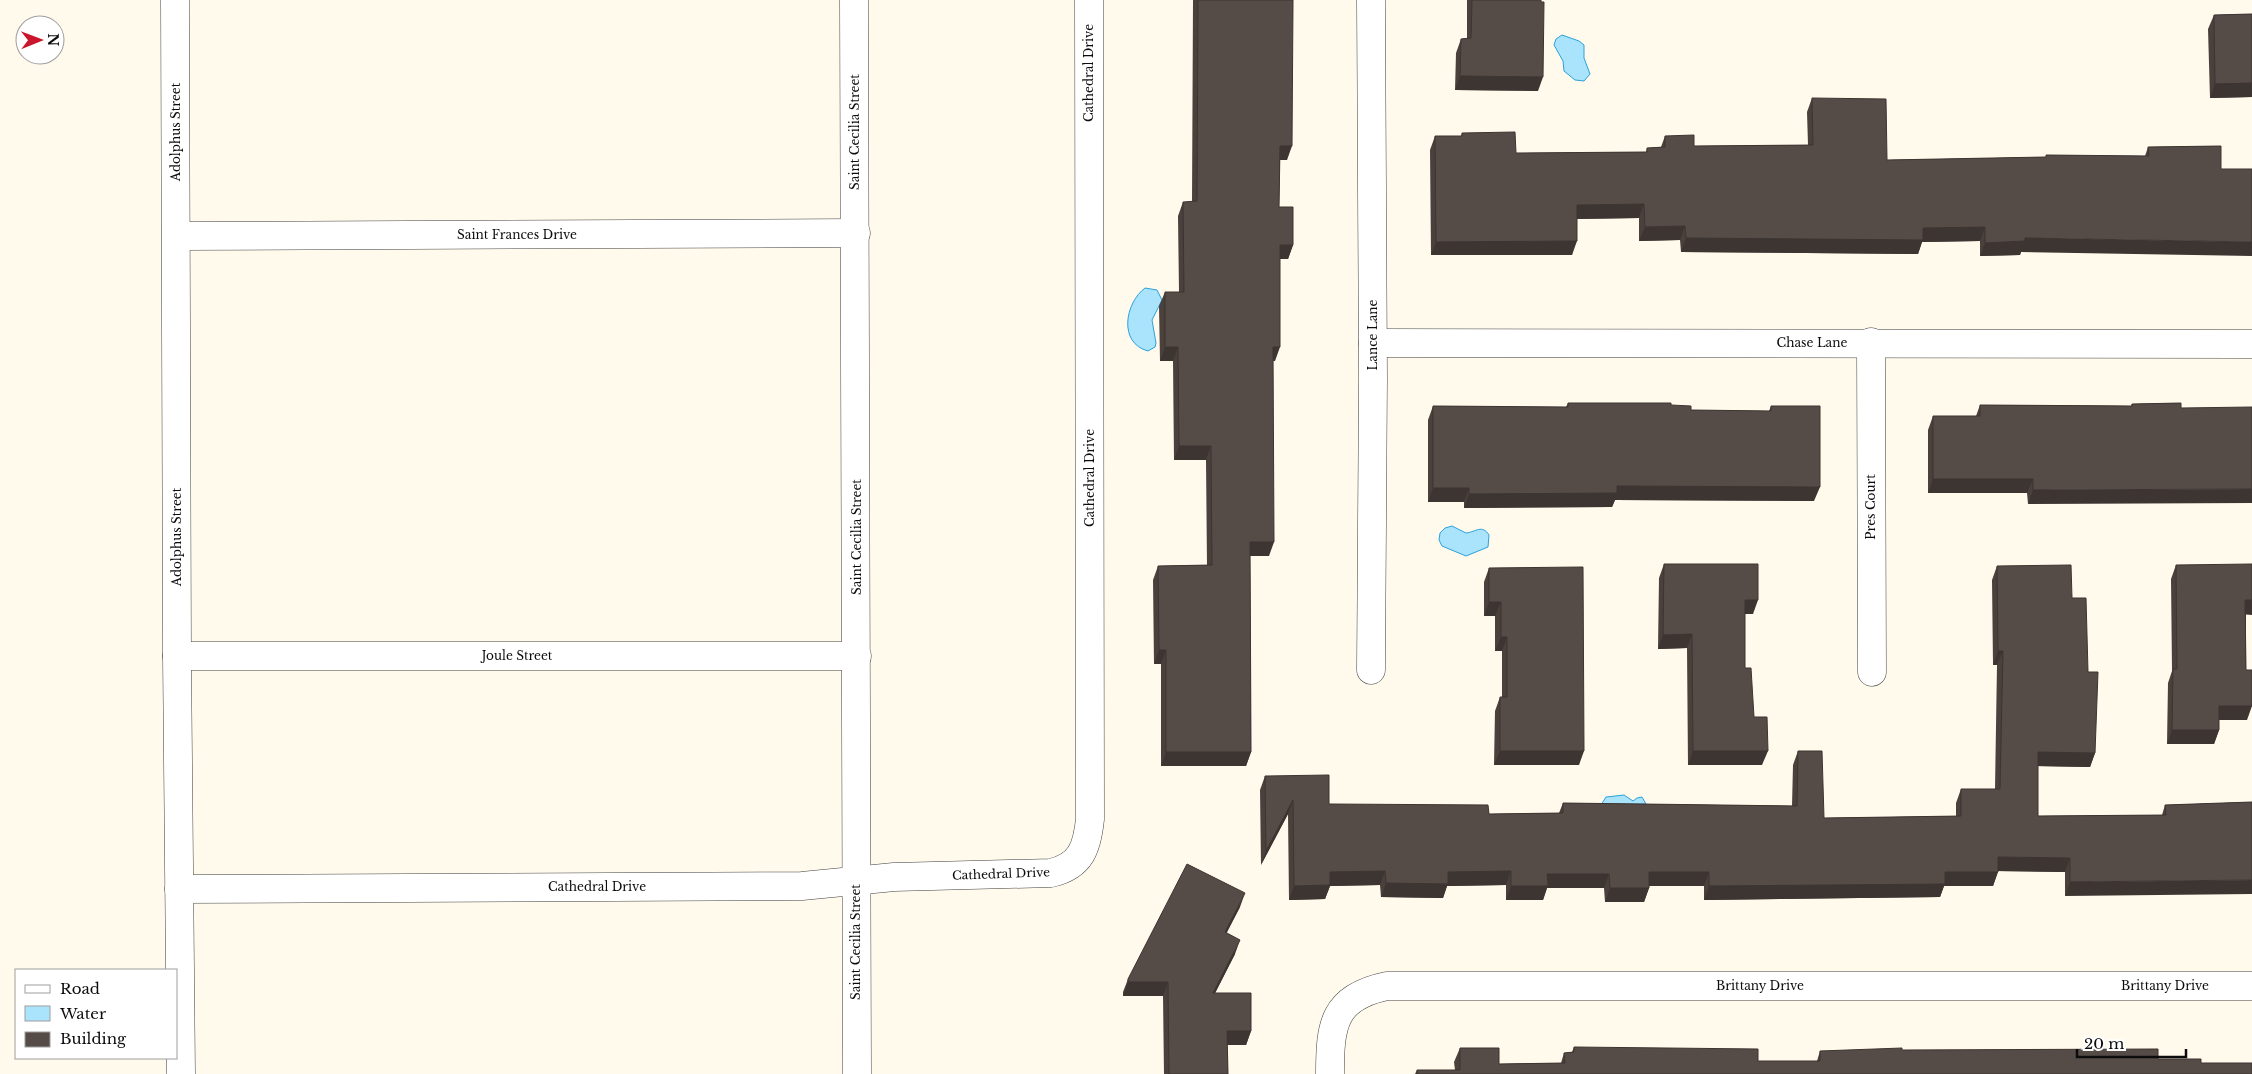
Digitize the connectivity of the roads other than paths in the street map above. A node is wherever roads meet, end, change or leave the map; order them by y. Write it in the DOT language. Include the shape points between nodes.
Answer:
graph roads {
  1 [pos="175,0"];
  2 [pos="854,0"];
  3 [pos="1089,0"];
  4 [pos="1371,0"];
  5 [pos="856,233"];
  6 [pos="177,236"];
  7 [pos="1373,342"];
  8 [pos="1871,342"];
  9 [pos="2252,344"];
  10 [pos="177,656"];
  11 [pos="857,656"];
  12 [pos="1370,670"];
  13 [pos="1872,672"];
  14 [pos="856,880"];
  15 [pos="179,889"];
  16 [pos="2252,986"];
  17 [pos="181,1074"];
  18 [pos="857,1074"];
  19 [pos="1330,1074"];
  1 -- 6 [label="street, Adolphus Street"];
  2 -- 5 [label="street, Saint Cecilia Street"];
  3 -- 14 [label="street, Cathedral Drive" via="1089,835 1077,860 1066,870 1051,873"];
  4 -- 7 [label="street, Lance Lane"];
  5 -- 6 [label="street, Saint Frances Drive"];
  5 -- 11 [label="street, Saint Cecilia Street"];
  6 -- 10 [label="street, Adolphus Street"];
  7 -- 8 [label="street, Chase Lane"];
  7 -- 12 [label="street, Lance Lane"];
  8 -- 9 [label="street, Chase Lane"];
  8 -- 13 [label="street, Pres Court"];
  10 -- 11 [label="street, Joule Street"];
  10 -- 15 [label="street, Adolphus Street"];
  11 -- 14 [label="street, Saint Cecilia Street"];
  14 -- 15 [label="street, Cathedral Drive" via="802,886"];
  14 -- 18 [label="street, Saint Cecilia Street"];
  15 -- 17 [label="street, Adolphus Street"];
  16 -- 19 [label="street, Brittany Drive" via="1388,986 1359,995 1341,1012 1330,1037"];
}
